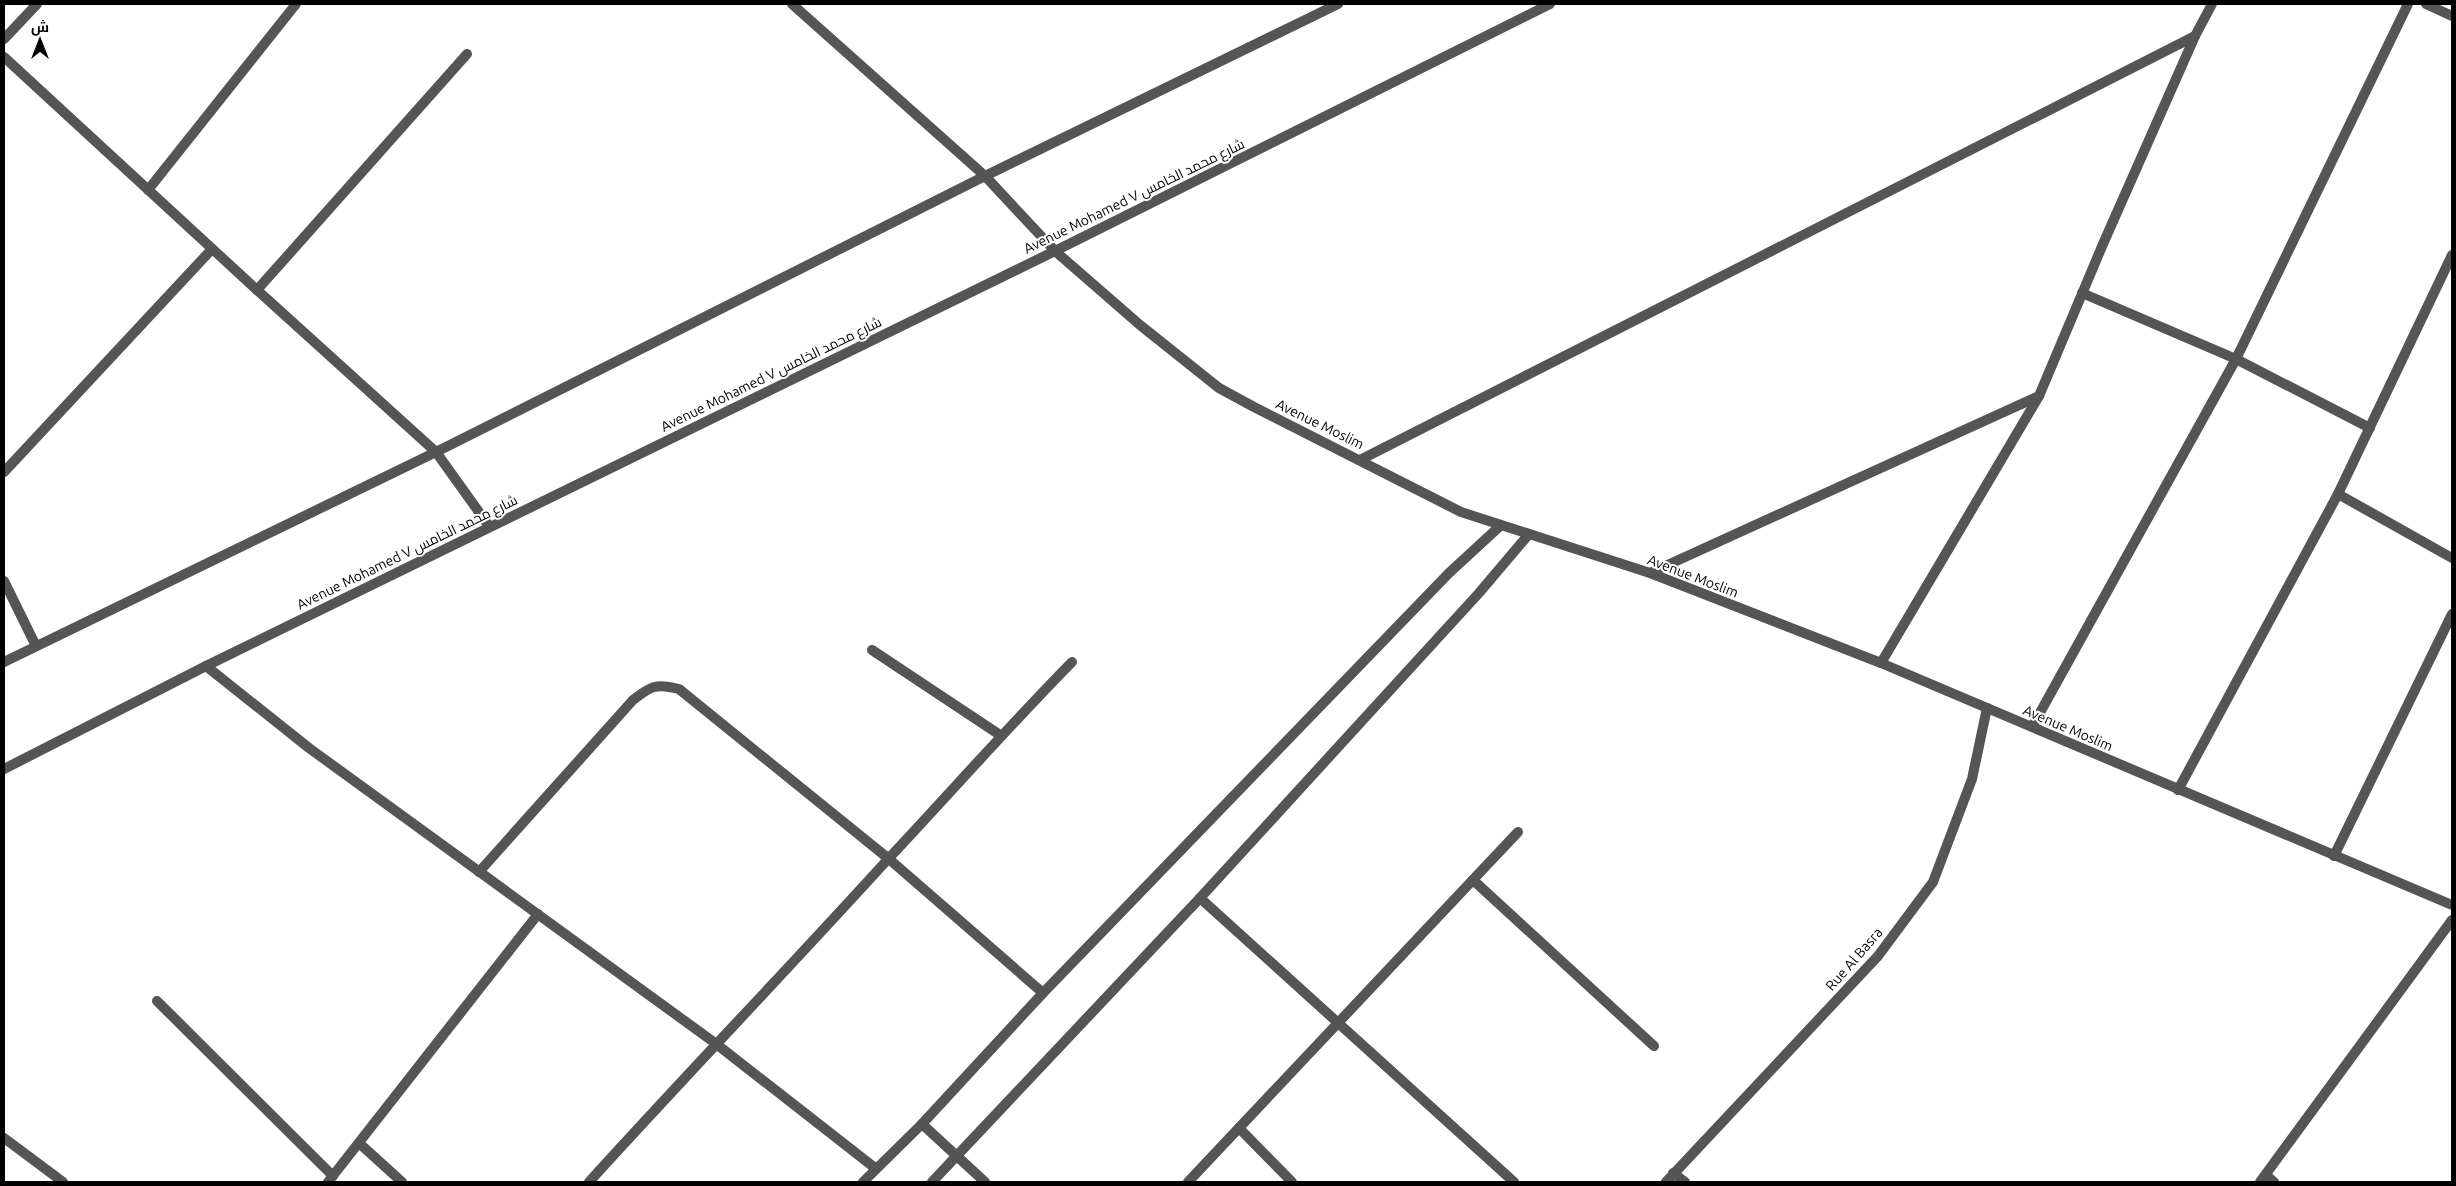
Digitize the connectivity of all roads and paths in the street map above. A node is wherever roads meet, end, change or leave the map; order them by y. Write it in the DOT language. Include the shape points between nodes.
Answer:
graph roads {
  1 [pos="38,4"];
  2 [pos="296,4"];
  3 [pos="792,4"];
  4 [pos="1338,4"];
  5 [pos="1550,4"];
  6 [pos="2212,4"];
  7 [pos="2408,4"];
  8 [pos="2426,4"];
  9 [pos="2452,16"];
  10 [pos="2195,36"];
  11 [pos="4,39"];
  12 [pos="467,54"];
  13 [pos="4,57"];
  14 [pos="985,176"];
  15 [pos="148,190"];
  16 [pos="212,249"];
  17 [pos="1055,251"];
  18 [pos="2452,255"];
  19 [pos="256,290"];
  20 [pos="2082,293"];
  21 [pos="2236,359"];
  22 [pos="2039,396"];
  23 [pos="2370,428"];
  24 [pos="436,452"];
  25 [pos="1360,460"];
  26 [pos="4,472"];
  27 [pos="2338,494"];
  28 [pos="489,526"];
  29 [pos="1500,526"];
  30 [pos="1529,534"];
  31 [pos="2452,558"];
  32 [pos="1650,573"];
  33 [pos="4,581"];
  34 [pos="2452,614"];
  35 [pos="36,646"];
  36 [pos="872,650"];
  37 [pos="4,662"];
  38 [pos="1072,662"];
  39 [pos="1881,663"];
  40 [pos="206,666"];
  41 [pos="1987,708"];
  42 [pos="2032,727"];
  43 [pos="1000,735"];
  44 [pos="4,769"];
  45 [pos="2178,790"];
  46 [pos="1518,832"];
  47 [pos="2334,856"];
  48 [pos="889,858"];
  49 [pos="479,872"];
  50 [pos="1473,880"];
  51 [pos="1200,898"];
  52 [pos="2452,905"];
  53 [pos="538,914"];
  54 [pos="2452,920"];
  55 [pos="1043,994"];
  56 [pos="157,1001"];
  57 [pos="1337,1024"];
  58 [pos="715,1043"];
  59 [pos="1654,1046"];
  60 [pos="922,1124"];
  61 [pos="1239,1128"];
  62 [pos="4,1138"];
  63 [pos="358,1143"];
  64 [pos="958,1155"];
  65 [pos="875,1168"];
  66 [pos="1674,1173"];
  67 [pos="331,1179"];
  68 [pos="2263,1179"];
  69 [pos="63,1182"];
  70 [pos="402,1182"];
  71 [pos="589,1182"];
  72 [pos="863,1182"];
  73 [pos="932,1182"];
  74 [pos="986,1182"];
  75 [pos="1188,1182"];
  76 [pos="1292,1182"];
  77 [pos="1514,1182"];
  78 [pos="1666,1182"];
  79 [pos="1685,1182"];
  80 [pos="2274,1182"];
  1 -- 11 [label="street"];
  2 -- 15 [label="street"];
  3 -- 14 [label="street, Avenue Moslim"];
  4 -- 14 [label="street"];
  5 -- 17 [label="street, Avenue Mohamed V شارع محمد الخامس"];
  6 -- 10 [label="street"];
  7 -- 21 [label="street"];
  8 -- 9 [label="street"];
  10 -- 20 [label="street"];
  10 -- 25 [label="street"];
  12 -- 19 [label="street"];
  13 -- 15 [label="street"];
  14 -- 17 [label="street, Avenue Moslim"];
  14 -- 24 [label="street"];
  15 -- 16 [label="street"];
  16 -- 19 [label="street"];
  16 -- 26 [label="street"];
  17 -- 25 [label="street, Avenue Moslim" via="1140,325 1220,388"];
  17 -- 28 [label="street, Avenue Mohamed V شارع محمد الخامس"];
  18 -- 23 [label="street"];
  19 -- 24 [label="street"];
  20 -- 21 [label="street"];
  20 -- 22 [label="street"];
  21 -- 23 [label="street"];
  21 -- 42 [label="street"];
  22 -- 32 [label="street"];
  22 -- 39 [label="street"];
  23 -- 27 [label="street"];
  24 -- 28 [label="street"];
  24 -- 35 [label="street"];
  25 -- 29 [label="street, Avenue Moslim" via="1461,512"];
  27 -- 31 [label="street"];
  27 -- 45 [label="street"];
  28 -- 40 [label="street, Avenue Mohamed V شارع محمد الخامس"];
  29 -- 30 [label="street, Avenue Moslim"];
  29 -- 55 [label="street" via="1449,573"];
  30 -- 32 [label="street, Avenue Moslim"];
  30 -- 51 [label="street"];
  32 -- 39 [label="street, Avenue Moslim"];
  33 -- 35 [label="street"];
  34 -- 47 [label="street"];
  35 -- 37 [label="street"];
  36 -- 43 [label="street"];
  38 -- 43 [label="street"];
  39 -- 41 [label="street, Avenue Moslim"];
  40 -- 44 [label="street, Avenue Mohamed V شارع محمد الخامس"];
  40 -- 49 [label="street" via="309,748"];
  41 -- 42 [label="street, Avenue Moslim"];
  41 -- 66 [label="street, Rue Al Basra" via="1972,779 1933,882 1878,956"];
  42 -- 45 [label="street, Avenue Moslim"];
  43 -- 48 [label="street"];
  45 -- 47 [label="street, Avenue Moslim"];
  46 -- 50 [label="street"];
  47 -- 52 [label="street, Avenue Moslim"];
  48 -- 49 [label="street" via="678,689 663,684 650,687 633,700"];
  48 -- 55 [label="street"];
  48 -- 58 [label="street"];
  49 -- 53 [label="street"];
  50 -- 57 [label="street"];
  50 -- 59 [label="street"];
  51 -- 57 [label="street"];
  51 -- 64 [label="street"];
  53 -- 58 [label="street"];
  53 -- 63 [label="street"];
  54 -- 68 [label="street"];
  55 -- 60 [label="street"];
  56 -- 67 [label="street"];
  57 -- 61 [label="street"];
  57 -- 77 [label="street"];
  58 -- 65 [label="street"];
  58 -- 71 [label="street"];
  60 -- 64 [label="street"];
  60 -- 65 [label="street"];
  61 -- 75 [label="street"];
  61 -- 76 [label="street"];
  62 -- 69 [label="street"];
  63 -- 67 [label="street"];
  63 -- 70 [label="street"];
  64 -- 73 [label="street"];
  64 -- 74 [label="street"];
  65 -- 72 [label="street"];
  66 -- 78 [label="street, Rue Al Basra"];
  66 -- 79 [label="street"];
  68 -- 80 [label="street"];
}
